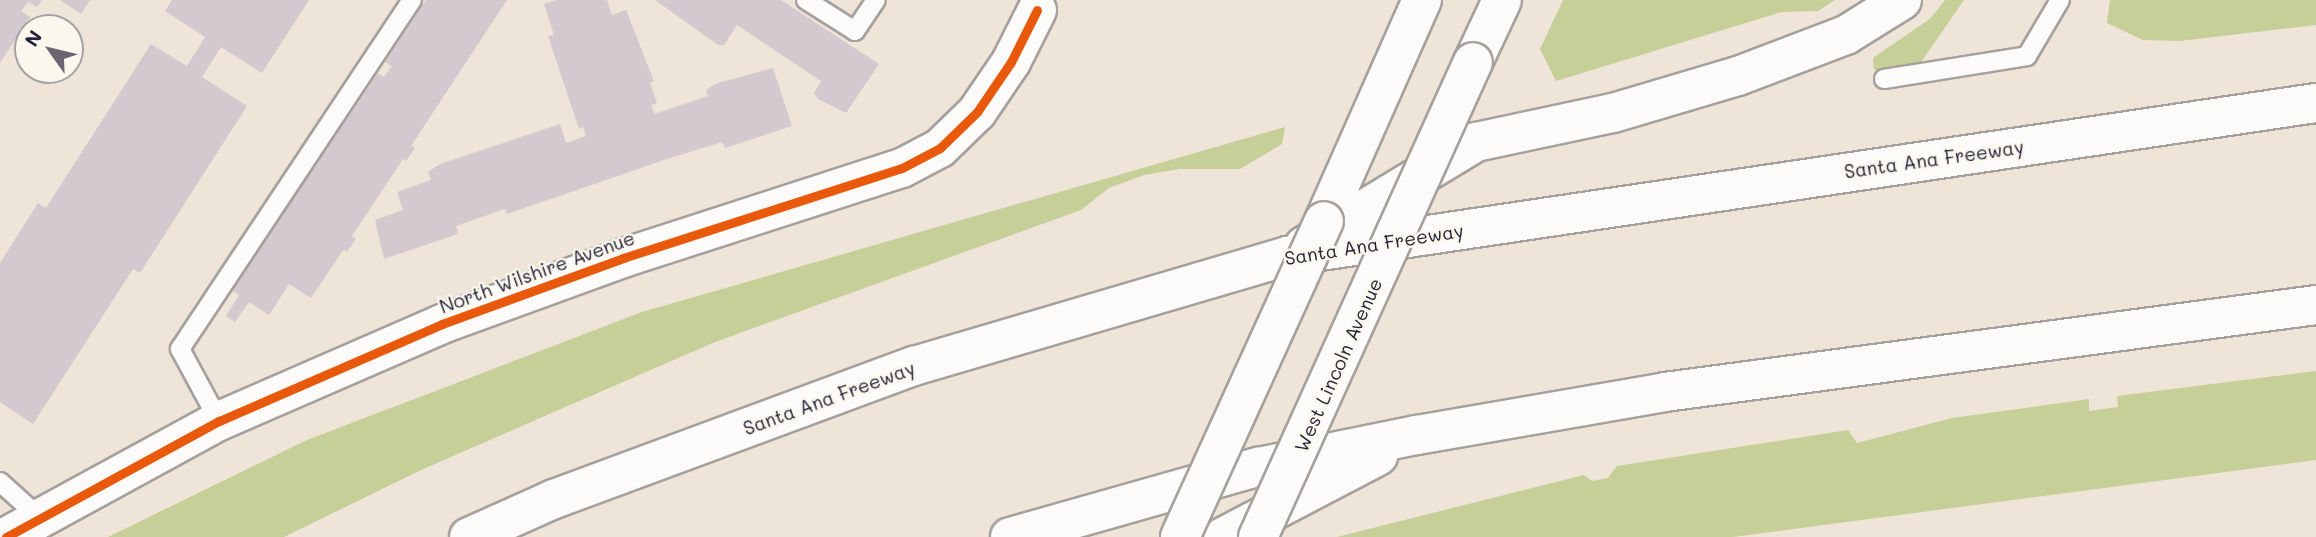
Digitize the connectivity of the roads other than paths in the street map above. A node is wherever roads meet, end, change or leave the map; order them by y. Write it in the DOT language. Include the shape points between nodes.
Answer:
graph roads {
  1 [pos="412,0"];
  2 [pos="806,0"];
  3 [pos="876,0"];
  4 [pos="1422,0"];
  5 [pos="1502,0"];
  6 [pos="1902,0"];
  7 [pos="2060,0"];
  8 [pos="1037,10"];
  9 [pos="1884,79"];
  10 [pos="2316,103"];
  11 [pos="1287,256"];
  12 [pos="2316,305"];
  13 [pos="219,421"];
  14 [pos="1417,435"];
  15 [pos="0,482"];
  16 [pos="40,518"];
  17 [pos="6,537"];
  18 [pos="470,537"];
  19 [pos="1010,537"];
  20 [pos="1180,537"];
  21 [pos="1223,537"];
  22 [pos="1258,537"];
  1 -- 13 [label="lane" via="180,349"];
  2 -- 3 [label="lane" via="855,32"];
  4 -- 20 [label="main road, bridge"];
  5 -- 22 [label="main road, West Lincoln Avenue, bridge"];
  6 -- 11 [label="main road" via="1846,35 1738,76 1613,113 1476,142"];
  7 -- 9 [label="lane" via="2027,56"];
  8 -- 13 [label="main road, North Wilshire Avenue" via="1011,62 977,111 940,148 902,168 623,258 442,324"];
  10 -- 11 [label="main road, Santa Ana Freeway"];
  11 -- 18 [label="main road, Santa Ana Freeway" via="914,366 554,499"];
  12 -- 14 [label="main road" via="1665,392"];
  13 -- 16 [label="main road, North Wilshire Avenue"];
  14 -- 19 [label="main road" via="1258,467"];
  14 -- 21 [label="main road"];
  15 -- 16 [label="lane"];
  16 -- 17 [label="main road, North Wilshire Avenue"];
}
